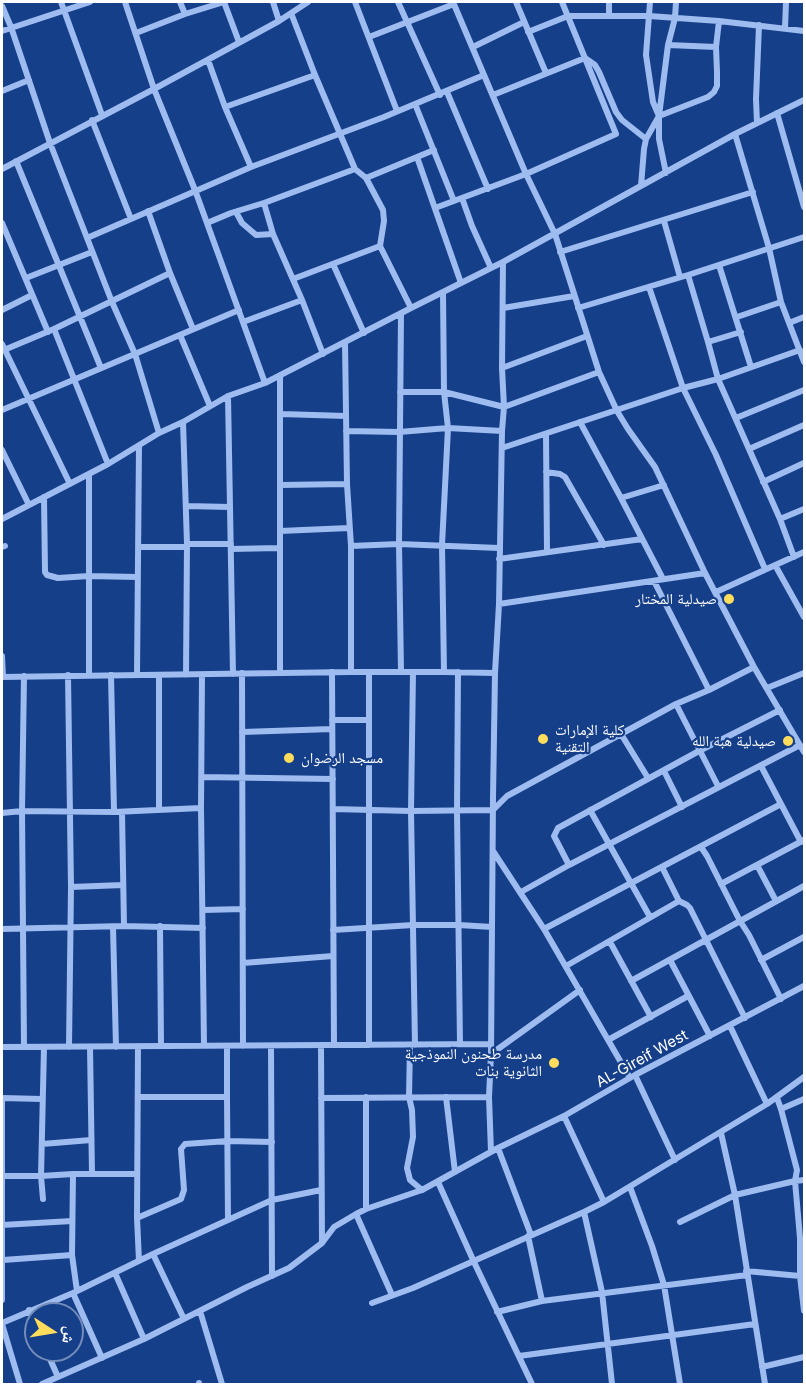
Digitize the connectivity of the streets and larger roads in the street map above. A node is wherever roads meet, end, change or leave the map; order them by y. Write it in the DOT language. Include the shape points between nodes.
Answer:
graph roads {
  1 [pos="61,2"];
  2 [pos="90,2"];
  3 [pos="125,2"];
  4 [pos="180,2"];
  5 [pos="224,2"];
  6 [pos="273,2"];
  7 [pos="308,2"];
  8 [pos="355,2"];
  9 [pos="398,2"];
  10 [pos="516,2"];
  11 [pos="562,2"];
  12 [pos="609,2"];
  13 [pos="650,2"];
  14 [pos="676,2"];
  15 [pos="786,2"];
  16 [pos="454,3"];
  17 [pos="2,6"];
  18 [pos="64,10"];
  19 [pos="291,13"];
  20 [pos="185,14"];
  21 [pos="568,16"];
  22 [pos="609,16"];
  23 [pos="649,16"];
  24 [pos="675,18"];
  25 [pos="279,21"];
  26 [pos="719,21"];
  27 [pos="407,22"];
  28 [pos="524,22"];
  29 [pos="759,25"];
  30 [pos="11,27"];
  31 [pos="785,28"];
  32 [pos="2,31"];
  33 [pos="804,31"];
  34 [pos="528,32"];
  35 [pos="136,33"];
  36 [pos="369,37"];
  37 [pos="239,42"];
  38 [pos="668,45"];
  39 [pos="473,47"];
  40 [pos="716,47"];
  41 [pos="585,58"];
  42 [pos="208,60"];
  43 [pos="546,73"];
  44 [pos="315,75"];
  45 [pos="484,75"];
  46 [pos="29,80"];
  47 [pos="154,89"];
  48 [pos="2,91"];
  49 [pos="447,92"];
  50 [pos="440,95"];
  51 [pos="493,95"];
  52 [pos="804,100"];
  53 [pos="415,104"];
  54 [pos="225,107"];
  55 [pos="397,111"];
  56 [pos="777,113"];
  57 [pos="102,115"];
  58 [pos="659,116"];
  59 [pos="92,120"];
  60 [pos="757,123"];
  61 [pos="630,127"];
  62 [pos="339,134"];
  63 [pos="616,134"];
  64 [pos="735,134"];
  65 [pos="646,139"];
  66 [pos="50,143"];
  67 [pos="434,150"];
  68 [pos="417,157"];
  69 [pos="2,158"];
  70 [pos="16,161"];
  71 [pos="3,167"];
  72 [pos="251,167"];
  73 [pos="355,169"];
  74 [pos="666,172"];
  75 [pos="526,174"];
  76 [pos="366,178"];
  77 [pos="641,186"];
  78 [pos="488,189"];
  79 [pos="195,190"];
  80 [pos="753,192"];
  81 [pos="462,198"];
  82 [pos="454,201"];
  83 [pos="264,203"];
  84 [pos="804,207"];
  85 [pos="435,208"];
  86 [pos="148,211"];
  87 [pos="236,212"];
  88 [pos="131,219"];
  89 [pos="664,221"];
  90 [pos="2,223"];
  91 [pos="207,223"];
  92 [pos="273,234"];
  93 [pos="555,234"];
  94 [pos="804,237"];
  95 [pos="87,238"];
  96 [pos="380,246"];
  97 [pos="769,248"];
  98 [pos="92,252"];
  99 [pos="560,252"];
  100 [pos="503,262"];
  101 [pos="333,264"];
  102 [pos="719,265"];
  103 [pos="59,266"];
  104 [pos="491,268"];
  105 [pos="170,273"];
  106 [pos="688,275"];
  107 [pos="680,277"];
  108 [pos="26,278"];
  109 [pos="293,279"];
  110 [pos="461,283"];
  111 [pos="649,287"];
  112 [pos="443,292"];
  113 [pos="33,295"];
  114 [pos="574,296"];
  115 [pos="302,300"];
  116 [pos="112,302"];
  117 [pos="781,302"];
  118 [pos="411,308"];
  119 [pos="503,308"];
  120 [pos="578,308"];
  121 [pos="2,310"];
  122 [pos="239,310"];
  123 [pos="401,314"];
  124 [pos="80,316"];
  125 [pos="736,317"];
  126 [pos="804,317"];
  127 [pos="243,322"];
  128 [pos="789,323"];
  129 [pos="193,329"];
  130 [pos="51,330"];
  131 [pos="741,332"];
  132 [pos="364,333"];
  133 [pos="180,335"];
  134 [pos="587,336"];
  135 [pos="345,342"];
  136 [pos="708,342"];
  137 [pos="3,347"];
  138 [pos="800,350"];
  139 [pos="135,354"];
  140 [pos="323,354"];
  141 [pos="804,362"];
  142 [pos="751,367"];
  143 [pos="101,368"];
  144 [pos="502,368"];
  145 [pos="599,372"];
  146 [pos="280,376"];
  147 [pos="718,379"];
  148 [pos="75,380"];
  149 [pos="265,383"];
  150 [pos="683,388"];
  151 [pos="804,390"];
  152 [pos="400,392"];
  153 [pos="444,392"];
  154 [pos="228,396"];
  155 [pos="28,398"];
  156 [pos="210,406"];
  157 [pos="504,407"];
  158 [pos="2,410"];
  159 [pos="617,411"];
  160 [pos="281,414"];
  161 [pos="346,416"];
  162 [pos="736,418"];
  163 [pos="183,422"];
  164 [pos="580,422"];
  165 [pos="804,425"];
  166 [pos="448,428"];
  167 [pos="346,431"];
  168 [pos="399,432"];
  169 [pos="502,432"];
  170 [pos="159,434"];
  171 [pos="546,434"];
  172 [pos="139,446"];
  173 [pos="502,448"];
  174 [pos="749,449"];
  175 [pos="2,450"];
  176 [pos="4,461"];
  177 [pos="804,463"];
  178 [pos="108,464"];
  179 [pos="546,472"];
  180 [pos="89,474"];
  181 [pos="763,482"];
  182 [pos="70,484"];
  183 [pos="347,484"];
  184 [pos="280,485"];
  185 [pos="664,485"];
  186 [pos="44,497"];
  187 [pos="621,498"];
  188 [pos="29,505"];
  189 [pos="186,506"];
  190 [pos="230,507"];
  191 [pos="804,509"];
  192 [pos="2,519"];
  193 [pos="780,519"];
  194 [pos="349,528"];
  195 [pos="280,531"];
  196 [pos="642,539"];
  197 [pos="399,544"];
  198 [pos="603,544"];
  199 [pos="187,545"];
  200 [pos="442,545"];
  201 [pos="351,546"];
  202 [pos="139,547"];
  203 [pos="231,547"];
  204 [pos="279,548"];
  205 [pos="499,548"];
  206 [pos="547,552"];
  207 [pos="804,552"];
  208 [pos="794,557"];
  209 [pos="499,559"];
  210 [pos="775,565"];
  211 [pos="765,569"];
  212 [pos="705,573"];
  213 [pos="89,576"];
  214 [pos="137,577"];
  215 [pos="663,579"];
  216 [pos="654,581"];
  217 [pos="716,592"];
  218 [pos="499,604"];
  219 [pos="804,617"];
  220 [pos="2,656"];
  221 [pos="754,667"];
  222 [pos="332,672"];
  223 [pos="351,672"];
  224 [pos="369,672"];
  225 [pos="401,672"];
  226 [pos="412,672"];
  227 [pos="444,672"];
  228 [pos="458,672"];
  229 [pos="242,673"];
  230 [pos="280,673"];
  231 [pos="495,673"];
  232 [pos="804,673"];
  233 [pos="233,674"];
  234 [pos="68,675"];
  235 [pos="88,675"];
  236 [pos="111,675"];
  237 [pos="137,675"];
  238 [pos="159,675"];
  239 [pos="186,675"];
  240 [pos="202,675"];
  241 [pos="24,676"];
  242 [pos="2,677"];
  243 [pos="767,688"];
  244 [pos="709,690"];
  245 [pos="676,704"];
  246 [pos="780,710"];
  247 [pos="333,720"];
  248 [pos="369,720"];
  249 [pos="332,729"];
  250 [pos="242,732"];
  251 [pos="621,734"];
  252 [pos="801,745"];
  253 [pos="699,751"];
  254 [pos="804,752"];
  255 [pos="761,766"];
  256 [pos="664,771"];
  257 [pos="202,777"];
  258 [pos="242,777"];
  259 [pos="648,778"];
  260 [pos="333,779"];
  261 [pos="718,786"];
  262 [pos="781,804"];
  263 [pos="682,807"];
  264 [pos="201,808"];
  265 [pos="333,809"];
  266 [pos="369,809"];
  267 [pos="159,810"];
  268 [pos="493,810"];
  269 [pos="590,810"];
  270 [pos="22,811"];
  271 [pos="411,811"];
  272 [pos="457,811"];
  273 [pos="69,812"];
  274 [pos="114,812"];
  275 [pos="122,812"];
  276 [pos="2,813"];
  277 [pos="803,841"];
  278 [pos="609,844"];
  279 [pos="701,847"];
  280 [pos="493,851"];
  281 [pos="569,865"];
  282 [pos="757,865"];
  283 [pos="663,867"];
  284 [pos="631,883"];
  285 [pos="721,884"];
  286 [pos="123,885"];
  287 [pos="804,886"];
  288 [pos="71,887"];
  289 [pos="521,892"];
  290 [pos="679,901"];
  291 [pos="776,902"];
  292 [pos="243,909"];
  293 [pos="203,910"];
  294 [pos="650,917"];
  295 [pos="740,921"];
  296 [pos="413,925"];
  297 [pos="459,925"];
  298 [pos="124,926"];
  299 [pos="160,926"];
  300 [pos="71,927"];
  301 [pos="113,927"];
  302 [pos="368,927"];
  303 [pos="492,927"];
  304 [pos="203,928"];
  305 [pos="2,929"];
  306 [pos="24,929"];
  307 [pos="544,929"];
  308 [pos="333,930"];
  309 [pos="804,937"];
  310 [pos="705,940"];
  311 [pos="610,942"];
  312 [pos="333,956"];
  313 [pos="670,960"];
  314 [pos="761,960"];
  315 [pos="243,963"];
  316 [pos="566,966"];
  317 [pos="631,981"];
  318 [pos="804,986"];
  319 [pos="580,990"];
  320 [pos="688,996"];
  321 [pos="781,999"];
  322 [pos="651,1017"];
  323 [pos="745,1018"];
  324 [pos="730,1026"];
  325 [pos="710,1036"];
  326 [pos="608,1040"];
  327 [pos="460,1044"];
  328 [pos="491,1044"];
  329 [pos="321,1045"];
  330 [pos="334,1045"];
  331 [pos="369,1045"];
  332 [pos="412,1045"];
  333 [pos="161,1046"];
  334 [pos="204,1046"];
  335 [pos="227,1046"];
  336 [pos="243,1046"];
  337 [pos="271,1046"];
  338 [pos="2,1047"];
  339 [pos="24,1047"];
  340 [pos="44,1047"];
  341 [pos="69,1047"];
  342 [pos="90,1047"];
  343 [pos="116,1047"];
  344 [pos="138,1047"];
  345 [pos="491,1054"];
  346 [pos="632,1076"];
  347 [pos="804,1077"];
  348 [pos="138,1097"];
  349 [pos="227,1097"];
  350 [pos="410,1097"];
  351 [pos="446,1097"];
  352 [pos="489,1097"];
  353 [pos="2,1098"];
  354 [pos="321,1098"];
  355 [pos="366,1098"];
  356 [pos="777,1098"];
  357 [pos="42,1099"];
  358 [pos="804,1099"];
  359 [pos="767,1104"];
  360 [pos="781,1109"];
  361 [pos="564,1116"];
  362 [pos="721,1133"];
  363 [pos="91,1140"];
  364 [pos="228,1141"];
  365 [pos="272,1142"];
  366 [pos="42,1144"];
  367 [pos="495,1150"];
  368 [pos="675,1160"];
  369 [pos="455,1172"];
  370 [pos="72,1174"];
  371 [pos="92,1174"];
  372 [pos="137,1174"];
  373 [pos="2,1176"];
  374 [pos="41,1176"];
  375 [pos="804,1180"];
  376 [pos="795,1181"];
  377 [pos="438,1182"];
  378 [pos="630,1187"];
  379 [pos="321,1190"];
  380 [pos="422,1190"];
  381 [pos="735,1195"];
  382 [pos="43,1199"];
  383 [pos="272,1200"];
  384 [pos="604,1202"];
  385 [pos="366,1209"];
  386 [pos="584,1212"];
  387 [pos="356,1214"];
  388 [pos="137,1218"];
  389 [pos="228,1220"];
  390 [pos="72,1221"];
  391 [pos="680,1221"];
  392 [pos="2,1225"];
  393 [pos="530,1236"];
  394 [pos="322,1243"];
  395 [pos="153,1254"];
  396 [pos="72,1255"];
  397 [pos="3,1260"];
  398 [pos="139,1261"];
  399 [pos="474,1262"];
  400 [pos="2,1268"];
  401 [pos="115,1273"];
  402 [pos="746,1273"];
  403 [pos="272,1276"];
  404 [pos="802,1280"];
  405 [pos="664,1285"];
  406 [pos="75,1292"];
  407 [pos="602,1292"];
  408 [pos="392,1295"];
  409 [pos="2,1300"];
  410 [pos="542,1301"];
  411 [pos="49,1302"];
  412 [pos="372,1303"];
  413 [pos="200,1311"];
  414 [pos="804,1311"];
  415 [pos="24,1312"];
  416 [pos="497,1312"];
  417 [pos="184,1319"];
  418 [pos="2,1323"];
  419 [pos="755,1324"];
  420 [pos="673,1335"];
  421 [pos="144,1339"];
  422 [pos="607,1343"];
  423 [pos="519,1356"];
  424 [pos="102,1358"];
  425 [pos="804,1358"];
  426 [pos="51,1362"];
  427 [pos="762,1366"];
  428 [pos="58,1377"];
  429 [pos="20,1384"];
  430 [pos="42,1384"];
  431 [pos="222,1384"];
  432 [pos="532,1384"];
  433 [pos="612,1384"];
  434 [pos="680,1384"];
  435 [pos="765,1384"];
  1 -- 18 [label="street"];
  2 -- 18 [label="street"];
  3 -- 35 [label="street"];
  4 -- 20 [label="street"];
  5 -- 20 [label="street"];
  5 -- 37 [label="street"];
  6 -- 25 [label="street"];
  7 -- 19 [label="street"];
  8 -- 36 [label="street"];
  9 -- 27 [label="street"];
  10 -- 28 [label="street"];
  11 -- 21 [label="street"];
  12 -- 22 [label="street"];
  13 -- 23 [label="street"];
  14 -- 24 [label="street"];
  15 -- 31 [label="street"];
  16 -- 27 [label="street"];
  16 -- 39 [label="street"];
  17 -- 30 [label="street"];
  18 -- 30 [label="street"];
  18 -- 57 [label="street"];
  19 -- 25 [label="street"];
  19 -- 44 [label="street"];
  20 -- 35 [label="street"];
  21 -- 22 [label="street"];
  21 -- 34 [label="street"];
  21 -- 41 [label="street"];
  22 -- 23 [label="street"];
  23 -- 24 [label="street"];
  23 -- 58 [label="street" via="646,55"];
  24 -- 26 [label="street"];
  24 -- 38 [label="street"];
  25 -- 37 [label="street"];
  26 -- 29 [label="street"];
  26 -- 40 [label="street"];
  27 -- 36 [label="street"];
  27 -- 50 [label="street"];
  28 -- 34 [label="street"];
  28 -- 39 [label="street"];
  29 -- 31 [label="street"];
  29 -- 60 [label="street"];
  30 -- 32 [label="street"];
  30 -- 46 [label="street"];
  31 -- 33 [label="street"];
  34 -- 43 [label="street"];
  35 -- 47 [label="street"];
  36 -- 55 [label="street"];
  37 -- 42 [label="street"];
  38 -- 40 [label="street"];
  38 -- 58 [label="street"];
  39 -- 45 [label="street"];
  40 -- 58 [label="street" via="714,92"];
  41 -- 43 [label="street"];
  41 -- 61 [label="street" via="596,65 616,112"];
  41 -- 63 [label="street"];
  42 -- 47 [label="street"];
  42 -- 54 [label="street"];
  43 -- 51 [label="street"];
  44 -- 54 [label="street"];
  44 -- 62 [label="street"];
  45 -- 49 [label="street"];
  45 -- 51 [label="street"];
  46 -- 48 [label="street"];
  46 -- 66 [label="street"];
  47 -- 57 [label="street"];
  47 -- 79 [label="street"];
  49 -- 50 [label="street"];
  49 -- 78 [label="street"];
  50 -- 53 [label="street"];
  51 -- 75 [label="street"];
  52 -- 56 [label="street"];
  53 -- 55 [label="street"];
  53 -- 67 [label="street"];
  54 -- 72 [label="street"];
  55 -- 62 [label="street"];
  56 -- 60 [label="street"];
  56 -- 84 [label="street"];
  57 -- 59 [label="street"];
  58 -- 65 [label="street"];
  58 -- 74 [label="street"];
  59 -- 66 [label="street"];
  59 -- 88 [label="street"];
  60 -- 64 [label="street"];
  61 -- 63 [label="street"];
  61 -- 65 [label="street"];
  62 -- 72 [label="street"];
  62 -- 73 [label="street"];
  63 -- 75 [label="street"];
  64 -- 74 [label="street"];
  64 -- 80 [label="street"];
  65 -- 77 [label="street"];
  66 -- 70 [label="street"];
  66 -- 95 [label="street"];
  67 -- 68 [label="street"];
  67 -- 82 [label="street"];
  68 -- 76 [label="street"];
  68 -- 85 [label="street"];
  69 -- 71 [label="street"];
  70 -- 71 [label="street"];
  70 -- 103 [label="street"];
  72 -- 79 [label="street"];
  73 -- 76 [label="street"];
  73 -- 83 [label="street"];
  74 -- 77 [label="street"];
  75 -- 78 [label="street"];
  75 -- 93 [label="street"];
  76 -- 96 [label="street" via="382,210"];
  77 -- 93 [label="street"];
  78 -- 81 [label="street"];
  79 -- 86 [label="street"];
  79 -- 91 [label="street"];
  80 -- 89 [label="street"];
  80 -- 97 [label="street"];
  81 -- 82 [label="street"];
  81 -- 104 [label="street"];
  82 -- 85 [label="street"];
  83 -- 87 [label="street"];
  83 -- 92 [label="street"];
  85 -- 110 [label="street"];
  86 -- 88 [label="street"];
  86 -- 105 [label="street"];
  87 -- 91 [label="street"];
  87 -- 92 [label="street" via="242,224 256,236"];
  88 -- 95 [label="street"];
  89 -- 99 [label="street"];
  89 -- 107 [label="street"];
  90 -- 108 [label="street"];
  91 -- 122 [label="street"];
  92 -- 109 [label="street"];
  93 -- 99 [label="street"];
  93 -- 100 [label="street"];
  94 -- 97 [label="street"];
  95 -- 98 [label="street"];
  96 -- 101 [label="street"];
  96 -- 118 [label="street"];
  97 -- 102 [label="street"];
  97 -- 117 [label="street"];
  98 -- 103 [label="street"];
  98 -- 116 [label="street"];
  99 -- 114 [label="street"];
  100 -- 104 [label="street"];
  100 -- 119 [label="street"];
  101 -- 109 [label="street"];
  101 -- 132 [label="street"];
  102 -- 106 [label="street"];
  102 -- 125 [label="street"];
  103 -- 108 [label="street"];
  103 -- 124 [label="street"];
  104 -- 110 [label="street"];
  105 -- 116 [label="street"];
  105 -- 129 [label="street"];
  106 -- 107 [label="street"];
  106 -- 136 [label="street"];
  107 -- 111 [label="street"];
  108 -- 113 [label="street"];
  109 -- 115 [label="street"];
  110 -- 112 [label="street"];
  111 -- 120 [label="street"];
  111 -- 150 [label="street"];
  112 -- 118 [label="street"];
  112 -- 153 [label="street"];
  113 -- 121 [label="street"];
  113 -- 130 [label="street"];
  114 -- 119 [label="street"];
  114 -- 120 [label="street"];
  115 -- 127 [label="street"];
  115 -- 140 [label="street"];
  116 -- 124 [label="street"];
  116 -- 139 [label="street"];
  117 -- 125 [label="street"];
  117 -- 128 [label="street"];
  118 -- 123 [label="street"];
  119 -- 144 [label="street"];
  120 -- 134 [label="street"];
  122 -- 127 [label="street"];
  122 -- 129 [label="street"];
  123 -- 132 [label="street"];
  123 -- 152 [label="street"];
  124 -- 130 [label="street"];
  124 -- 143 [label="street"];
  125 -- 131 [label="street"];
  126 -- 128 [label="street"];
  127 -- 149 [label="street"];
  128 -- 138 [label="street"];
  129 -- 133 [label="street"];
  130 -- 137 [label="street"];
  130 -- 148 [label="street"];
  131 -- 136 [label="street"];
  131 -- 142 [label="street"];
  132 -- 135 [label="street"];
  133 -- 139 [label="street"];
  133 -- 156 [label="street"];
  134 -- 144 [label="street"];
  134 -- 145 [label="street"];
  135 -- 140 [label="street"];
  135 -- 161 [label="street"];
  136 -- 147 [label="street"];
  137 -- 155 [label="street"];
  138 -- 141 [label="street"];
  138 -- 142 [label="street"];
  139 -- 143 [label="street"];
  139 -- 170 [label="street"];
  140 -- 146 [label="street"];
  142 -- 147 [label="street"];
  143 -- 148 [label="street"];
  144 -- 157 [label="street"];
  145 -- 157 [label="street"];
  145 -- 159 [label="street"];
  146 -- 149 [label="street"];
  146 -- 160 [label="street"];
  147 -- 150 [label="street"];
  147 -- 162 [label="street"];
  148 -- 155 [label="street"];
  148 -- 178 [label="street"];
  149 -- 154 [label="street"];
  150 -- 159 [label="street"];
  150 -- 211 [label="street"];
  151 -- 162 [label="street"];
  152 -- 153 [label="street"];
  152 -- 168 [label="street"];
  153 -- 157 [label="street"];
  153 -- 166 [label="street"];
  154 -- 156 [label="street"];
  154 -- 190 [label="street"];
  155 -- 158 [label="street"];
  155 -- 182 [label="street"];
  156 -- 163 [label="street"];
  157 -- 169 [label="street"];
  159 -- 164 [label="street"];
  159 -- 185 [label="street"];
  160 -- 161 [label="street"];
  160 -- 184 [label="street"];
  161 -- 167 [label="street"];
  162 -- 174 [label="street"];
  163 -- 170 [label="street"];
  163 -- 189 [label="street"];
  164 -- 171 [label="street"];
  164 -- 187 [label="street"];
  165 -- 174 [label="street"];
  166 -- 168 [label="street"];
  166 -- 169 [label="street"];
  166 -- 200 [label="street"];
  167 -- 168 [label="street"];
  167 -- 183 [label="street"];
  168 -- 197 [label="street"];
  169 -- 173 [label="street"];
  170 -- 172 [label="street"];
  171 -- 173 [label="street"];
  171 -- 179 [label="street"];
  172 -- 178 [label="street"];
  172 -- 202 [label="street"];
  173 -- 205 [label="street"];
  174 -- 181 [label="street"];
  175 -- 176 [label="street"];
  176 -- 188 [label="street"];
  177 -- 181 [label="street"];
  178 -- 180 [label="street"];
  179 -- 198 [label="street" via="565,477"];
  179 -- 206 [label="street"];
  180 -- 182 [label="street"];
  180 -- 213 [label="street"];
  181 -- 193 [label="street"];
  182 -- 186 [label="street"];
  183 -- 184 [label="street"];
  183 -- 194 [label="street"];
  184 -- 195 [label="street"];
  185 -- 187 [label="street"];
  185 -- 212 [label="street"];
  186 -- 188 [label="street"];
  186 -- 213 [label="street" via="45,572 58,578"];
  187 -- 196 [label="street"];
  188 -- 192 [label="street"];
  189 -- 190 [label="street"];
  189 -- 199 [label="street"];
  190 -- 203 [label="street"];
  191 -- 193 [label="street"];
  193 -- 208 [label="street"];
  194 -- 195 [label="street"];
  194 -- 201 [label="street"];
  195 -- 204 [label="street"];
  196 -- 198 [label="street"];
  196 -- 215 [label="street"];
  197 -- 200 [label="street"];
  197 -- 201 [label="street"];
  197 -- 225 [label="street"];
  198 -- 206 [label="street"];
  199 -- 202 [label="street"];
  199 -- 203 [label="street"];
  199 -- 239 [label="street"];
  200 -- 205 [label="street"];
  200 -- 227 [label="street"];
  201 -- 223 [label="street"];
  202 -- 214 [label="street"];
  203 -- 204 [label="street"];
  203 -- 233 [label="street"];
  204 -- 230 [label="street"];
  205 -- 209 [label="street"];
  206 -- 209 [label="street"];
  207 -- 208 [label="street"];
  208 -- 210 [label="street"];
  209 -- 218 [label="street"];
  210 -- 211 [label="street"];
  210 -- 219 [label="street"];
  211 -- 217 [label="street"];
  212 -- 215 [label="street"];
  212 -- 217 [label="street"];
  213 -- 214 [label="street"];
  213 -- 235 [label="street"];
  214 -- 237 [label="street"];
  215 -- 216 [label="street"];
  216 -- 218 [label="street"];
  216 -- 244 [label="street"];
  217 -- 221 [label="street"];
  218 -- 231 [label="street"];
  220 -- 242 [label="street"];
  221 -- 243 [label="street"];
  221 -- 244 [label="street"];
  222 -- 223 [label="street"];
  222 -- 230 [label="street"];
  222 -- 247 [label="street"];
  223 -- 224 [label="street"];
  224 -- 225 [label="street"];
  224 -- 248 [label="street"];
  225 -- 226 [label="street"];
  226 -- 227 [label="street"];
  226 -- 271 [label="street"];
  227 -- 228 [label="street"];
  228 -- 231 [label="street"];
  228 -- 272 [label="street"];
  229 -- 230 [label="street"];
  229 -- 233 [label="street"];
  229 -- 250 [label="street"];
  231 -- 268 [label="street"];
  232 -- 243 [label="street"];
  233 -- 240 [label="street"];
  234 -- 235 [label="street"];
  234 -- 241 [label="street"];
  234 -- 273 [label="street"];
  235 -- 236 [label="street"];
  236 -- 237 [label="street"];
  236 -- 274 [label="street"];
  237 -- 238 [label="street"];
  238 -- 239 [label="street"];
  238 -- 267 [label="street"];
  239 -- 240 [label="street"];
  240 -- 257 [label="street"];
  241 -- 242 [label="street"];
  241 -- 270 [label="street"];
  243 -- 246 [label="street"];
  244 -- 245 [label="street"];
  245 -- 251 [label="street"];
  245 -- 253 [label="street"];
  246 -- 252 [label="street"];
  246 -- 253 [label="street"];
  247 -- 248 [label="street"];
  247 -- 249 [label="street"];
  248 -- 266 [label="street"];
  249 -- 250 [label="street"];
  249 -- 260 [label="street"];
  250 -- 258 [label="street"];
  251 -- 259 [label="street"];
  251 -- 268 [label="street" via="507,796"];
  252 -- 254 [label="street"];
  252 -- 255 [label="street"];
  253 -- 256 [label="street"];
  253 -- 261 [label="street"];
  255 -- 261 [label="street"];
  255 -- 262 [label="street"];
  256 -- 259 [label="street"];
  256 -- 263 [label="street"];
  257 -- 258 [label="street"];
  257 -- 264 [label="street"];
  258 -- 260 [label="street"];
  258 -- 292 [label="street"];
  259 -- 269 [label="street"];
  260 -- 265 [label="street"];
  261 -- 263 [label="street"];
  262 -- 277 [label="street"];
  262 -- 279 [label="street"];
  263 -- 278 [label="street"];
  264 -- 267 [label="street"];
  264 -- 293 [label="street"];
  265 -- 266 [label="street"];
  265 -- 308 [label="street"];
  266 -- 271 [label="street"];
  266 -- 302 [label="street"];
  267 -- 275 [label="street"];
  268 -- 272 [label="street"];
  268 -- 280 [label="street"];
  269 -- 278 [label="street"];
  269 -- 281 [label="street" via="555,831"];
  270 -- 273 [label="street"];
  270 -- 276 [label="street"];
  270 -- 306 [label="street"];
  271 -- 272 [label="street"];
  271 -- 296 [label="street"];
  272 -- 297 [label="street"];
  273 -- 274 [label="street"];
  273 -- 288 [label="street"];
  274 -- 275 [label="street"];
  275 -- 286 [label="street"];
  277 -- 282 [label="street"];
  278 -- 281 [label="street"];
  278 -- 284 [label="street"];
  279 -- 283 [label="street"];
  279 -- 285 [label="street"];
  280 -- 289 [label="street"];
  280 -- 303 [label="street"];
  281 -- 289 [label="street"];
  282 -- 285 [label="street"];
  282 -- 291 [label="street"];
  283 -- 284 [label="street"];
  283 -- 290 [label="street"];
  284 -- 294 [label="street"];
  284 -- 307 [label="street"];
  285 -- 295 [label="street"];
  286 -- 288 [label="street"];
  286 -- 298 [label="street"];
  287 -- 291 [label="street"];
  288 -- 300 [label="street"];
  289 -- 307 [label="street"];
  290 -- 294 [label="street"];
  290 -- 310 [label="street" via="690,908"];
  291 -- 295 [label="street"];
  292 -- 293 [label="street"];
  292 -- 315 [label="street"];
  293 -- 304 [label="street"];
  294 -- 311 [label="street"];
  295 -- 310 [label="street"];
  295 -- 314 [label="street"];
  296 -- 297 [label="street"];
  296 -- 302 [label="street"];
  296 -- 332 [label="street"];
  297 -- 303 [label="street"];
  297 -- 327 [label="street"];
  298 -- 299 [label="street"];
  298 -- 301 [label="street"];
  299 -- 304 [label="street"];
  299 -- 333 [label="street"];
  300 -- 301 [label="street"];
  300 -- 306 [label="street"];
  300 -- 341 [label="street"];
  301 -- 343 [label="street"];
  302 -- 308 [label="street"];
  302 -- 331 [label="street"];
  303 -- 328 [label="street"];
  304 -- 334 [label="street"];
  305 -- 306 [label="street"];
  306 -- 339 [label="street"];
  307 -- 316 [label="street"];
  308 -- 312 [label="street"];
  309 -- 314 [label="street"];
  310 -- 313 [label="street"];
  310 -- 323 [label="street"];
  311 -- 316 [label="street"];
  311 -- 317 [label="street"];
  312 -- 315 [label="street"];
  312 -- 330 [label="street"];
  313 -- 317 [label="street"];
  313 -- 320 [label="street"];
  314 -- 321 [label="street"];
  315 -- 336 [label="street"];
  316 -- 319 [label="street"];
  317 -- 322 [label="street"];
  318 -- 321 [label="street, AL-Gireif West"];
  319 -- 326 [label="street"];
  319 -- 345 [label="street"];
  320 -- 322 [label="street"];
  320 -- 325 [label="street"];
  321 -- 323 [label="street, AL-Gireif West"];
  322 -- 326 [label="street"];
  323 -- 324 [label="street, AL-Gireif West"];
  324 -- 325 [label="street, AL-Gireif West"];
  324 -- 359 [label="street"];
  325 -- 346 [label="street, AL-Gireif West"];
  326 -- 346 [label="street"];
  327 -- 328 [label="street"];
  327 -- 332 [label="street"];
  328 -- 345 [label="street"];
  329 -- 330 [label="street"];
  329 -- 337 [label="street"];
  329 -- 354 [label="street"];
  330 -- 331 [label="street"];
  331 -- 332 [label="street"];
  332 -- 350 [label="street"];
  333 -- 334 [label="street"];
  333 -- 344 [label="street"];
  334 -- 335 [label="street"];
  335 -- 336 [label="street"];
  335 -- 349 [label="street"];
  336 -- 337 [label="street"];
  337 -- 365 [label="street"];
  338 -- 339 [label="street"];
  339 -- 340 [label="street"];
  340 -- 341 [label="street"];
  340 -- 357 [label="street"];
  341 -- 342 [label="street"];
  342 -- 343 [label="street"];
  342 -- 363 [label="street"];
  343 -- 344 [label="street"];
  344 -- 348 [label="street"];
  345 -- 352 [label="street"];
  346 -- 361 [label="street, AL-Gireif West"];
  346 -- 368 [label="street"];
  347 -- 356 [label="street"];
  348 -- 349 [label="street"];
  348 -- 372 [label="street"];
  349 -- 364 [label="street"];
  350 -- 351 [label="street"];
  350 -- 355 [label="street"];
  350 -- 380 [label="street" via="413,1137 408,1168 410,1180"];
  351 -- 352 [label="street"];
  351 -- 369 [label="street"];
  352 -- 367 [label="street"];
  353 -- 357 [label="street"];
  353 -- 373 [label="street"];
  354 -- 355 [label="street"];
  354 -- 379 [label="street"];
  355 -- 385 [label="street"];
  356 -- 359 [label="street"];
  356 -- 360 [label="street"];
  357 -- 366 [label="street"];
  358 -- 360 [label="street"];
  359 -- 362 [label="street"];
  360 -- 376 [label="street" via="797,1170"];
  361 -- 367 [label="street, AL-Gireif West"];
  361 -- 384 [label="street"];
  362 -- 368 [label="street"];
  362 -- 381 [label="street"];
  363 -- 366 [label="street"];
  363 -- 371 [label="street"];
  364 -- 365 [label="street"];
  364 -- 388 [label="street" via="183,1145 181,1199"];
  364 -- 389 [label="street"];
  365 -- 383 [label="street"];
  366 -- 374 [label="street"];
  367 -- 369 [label="street, AL-Gireif West"];
  367 -- 393 [label="street"];
  368 -- 378 [label="street"];
  369 -- 377 [label="street, AL-Gireif West"];
  370 -- 371 [label="street"];
  370 -- 374 [label="street"];
  370 -- 390 [label="street"];
  371 -- 372 [label="street"];
  372 -- 388 [label="street"];
  373 -- 374 [label="street"];
  373 -- 392 [label="street"];
  374 -- 382 [label="street"];
  375 -- 376 [label="street"];
  376 -- 381 [label="street"];
  376 -- 404 [label="street"];
  377 -- 380 [label="street, AL-Gireif West"];
  377 -- 399 [label="street"];
  378 -- 384 [label="street"];
  378 -- 405 [label="street"];
  379 -- 383 [label="street"];
  379 -- 394 [label="street"];
  380 -- 385 [label="street, AL-Gireif West"];
  381 -- 391 [label="street"];
  381 -- 402 [label="street"];
  383 -- 389 [label="street"];
  383 -- 403 [label="street"];
  384 -- 386 [label="street"];
  385 -- 387 [label="street, AL-Gireif West"];
  386 -- 393 [label="street"];
  386 -- 407 [label="street"];
  387 -- 394 [label="street, AL-Gireif West" via="334,1227"];
  387 -- 408 [label="street"];
  388 -- 398 [label="street"];
  389 -- 395 [label="street"];
  390 -- 392 [label="street"];
  390 -- 396 [label="street"];
  392 -- 397 [label="street"];
  393 -- 399 [label="street"];
  393 -- 410 [label="street"];
  394 -- 403 [label="street, AL-Gireif West"];
  395 -- 398 [label="street"];
  395 -- 417 [label="street"];
  396 -- 397 [label="street"];
  396 -- 406 [label="street"];
  397 -- 400 [label="street"];
  398 -- 401 [label="street"];
  399 -- 408 [label="street"];
  399 -- 416 [label="street"];
  400 -- 409 [label="street"];
  401 -- 406 [label="street"];
  401 -- 421 [label="street"];
  402 -- 404 [label="street"];
  402 -- 405 [label="street"];
  402 -- 419 [label="street"];
  403 -- 413 [label="street, AL-Gireif West"];
  404 -- 414 [label="street"];
  405 -- 407 [label="street"];
  405 -- 420 [label="street"];
  406 -- 411 [label="street"];
  406 -- 424 [label="street"];
  407 -- 410 [label="street"];
  407 -- 422 [label="street"];
  408 -- 412 [label="street"];
  410 -- 416 [label="street"];
  413 -- 417 [label="street, AL-Gireif West"];
  413 -- 431 [label="street"];
  415 -- 418 [label="street"];
  416 -- 423 [label="street"];
  417 -- 421 [label="street, AL-Gireif West"];
  418 -- 429 [label="street"];
  419 -- 420 [label="street"];
  419 -- 427 [label="street"];
  420 -- 422 [label="street"];
  420 -- 434 [label="street"];
  421 -- 424 [label="street, AL-Gireif West"];
  422 -- 423 [label="street"];
  422 -- 433 [label="street"];
  423 -- 432 [label="street"];
  424 -- 428 [label="street, AL-Gireif West"];
  425 -- 427 [label="street"];
  426 -- 428 [label="street"];
  427 -- 435 [label="street"];
  428 -- 430 [label="street, AL-Gireif West"];
}
